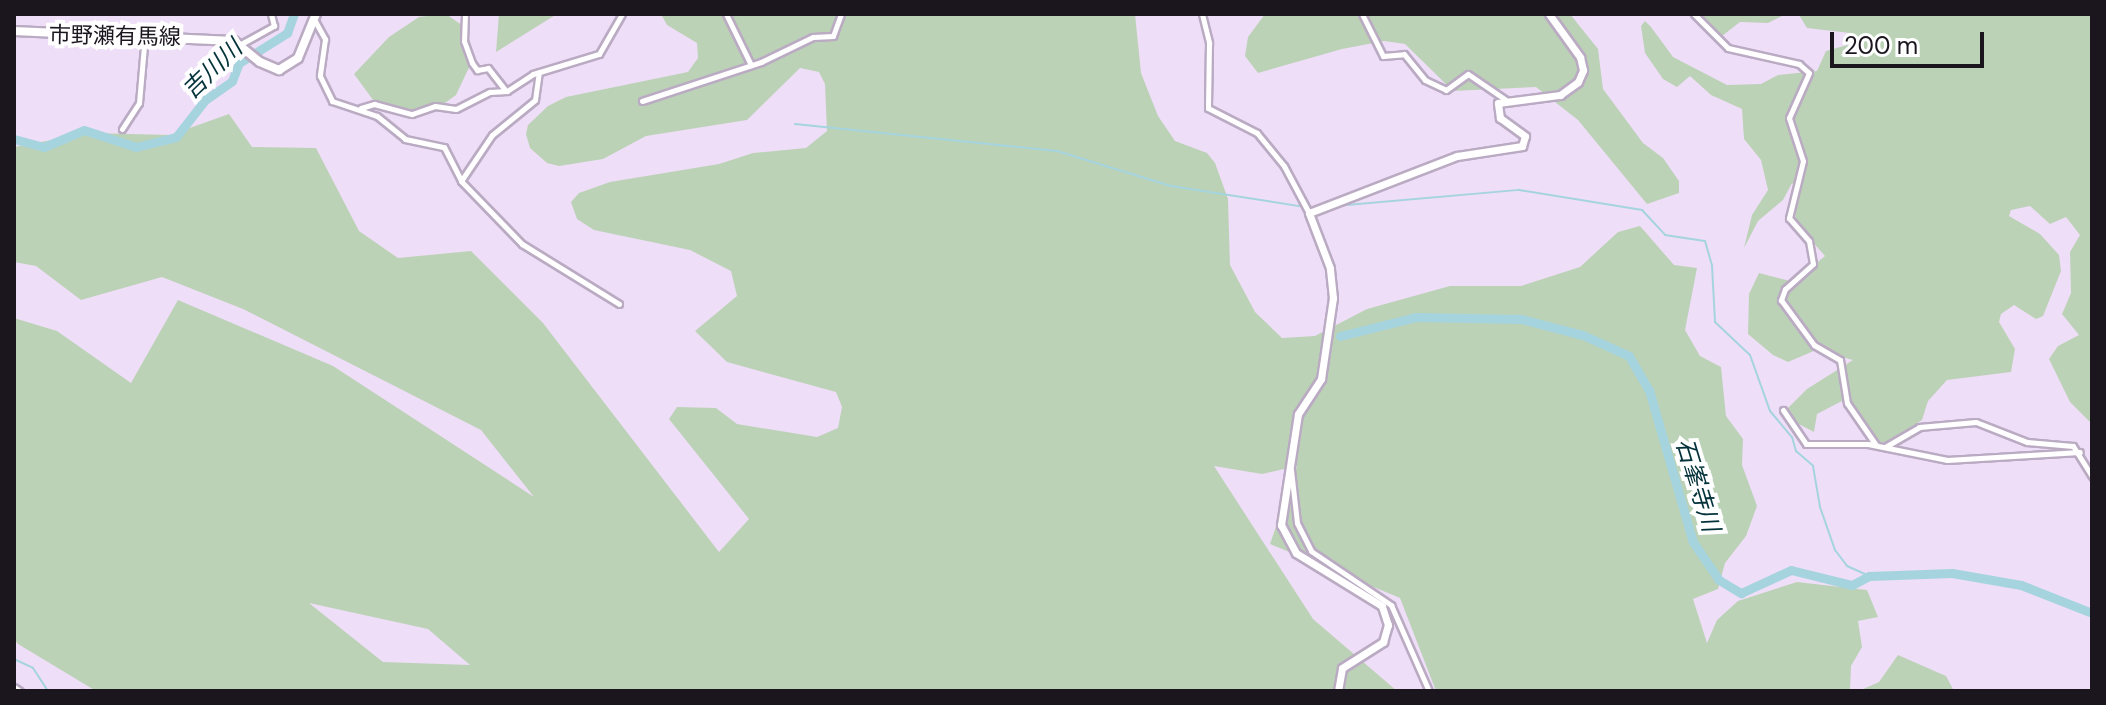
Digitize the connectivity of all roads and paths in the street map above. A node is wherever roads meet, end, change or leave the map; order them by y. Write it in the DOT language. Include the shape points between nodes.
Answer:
graph roads {
  1 [pos="271,14"];
  2 [pos="465,14"];
  3 [pos="622,14"];
  4 [pos="726,14"];
  5 [pos="841,14"];
  6 [pos="1202,14"];
  7 [pos="1362,14"];
  8 [pos="1549,14"];
  9 [pos="1694,14"];
  10 [pos="315,17"];
  11 [pos="14,31"];
  12 [pos="145,33"];
  13 [pos="242,45"];
  14 [pos="751,65"];
  15 [pos="539,72"];
  16 [pos="506,91"];
  17 [pos="1506,100"];
  18 [pos="642,101"];
  19 [pos="356,110"];
  20 [pos="122,129"];
  21 [pos="461,181"];
  22 [pos="1309,213"];
  23 [pos="619,304"];
  24 [pos="1783,410"];
  25 [pos="1876,445"];
  26 [pos="1884,447"];
  27 [pos="2080,452"];
  28 [pos="1291,470"];
  29 [pos="2092,477"];
  30 [pos="14,687"];
  31 [pos="20,691"];
  32 [pos="1338,691"];
  33 [pos="1429,691"];
  1 -- 13 [label="street" via="274,26"];
  2 -- 16 [label="street" via="464,41 472,63 477,70 488,68"];
  3 -- 15 [label="street" via="599,54"];
  4 -- 14 [label="street"];
  5 -- 14 [label="street" via="837,35 813,37"];
  6 -- 22 [label="street" via="1209,43 1208,108 1257,133 1284,166"];
  7 -- 17 [label="street" via="1383,56 1404,54 1425,80 1446,90 1468,74"];
  8 -- 17 [label="street" via="1580,57 1581,76 1560,95"];
  9 -- 25 [label="street" via="1728,48 1799,64 1809,73 1789,118 1803,161 1789,218 1809,241 1813,264 1785,289 1781,300 1814,345 1840,360 1847,403"];
  10 -- 13 [label="main road" via="291,66 279,70 260,62"];
  10 -- 19 [label="street" via="325,39 320,76 332,101"];
  11 -- 12 [label="main road, 市野瀬有馬線" via="49,36"];
  12 -- 13 [label="main road, 市野瀬有馬線"];
  12 -- 20 [label="street" via="139,103"];
  14 -- 18 [label="street"];
  15 -- 16 [label="street"];
  15 -- 21 [label="street" via="535,100 492,135"];
  16 -- 19 [label="street" via="490,92 456,109 435,106 412,114 374,104"];
  17 -- 22 [label="street" via="1498,103 1498,113 1523,131 1522,146 1457,156"];
  19 -- 21 [label="street" via="377,116 405,139 444,147"];
  21 -- 23 [label="street" via="522,244"];
  22 -- 28 [label="street" via="1330,268 1333,298 1321,379 1300,407"];
  24 -- 25 [label="street" via="1806,444"];
  25 -- 26 [label="street"];
  26 -- 27 [label="street" via="1947,460"];
  26 -- 27 [label="street" via="1919,427 1976,422 2027,442 2060,443"];
  27 -- 29 [label="street"];
  28 -- 32 [label="street" via="1279,511 1288,544 1309,564 1375,600 1386,613 1388,635 1342,668"];
  28 -- 33 [label="street" via="1297,523 1311,551 1391,605"];
  30 -- 31 [label="street"];
}
